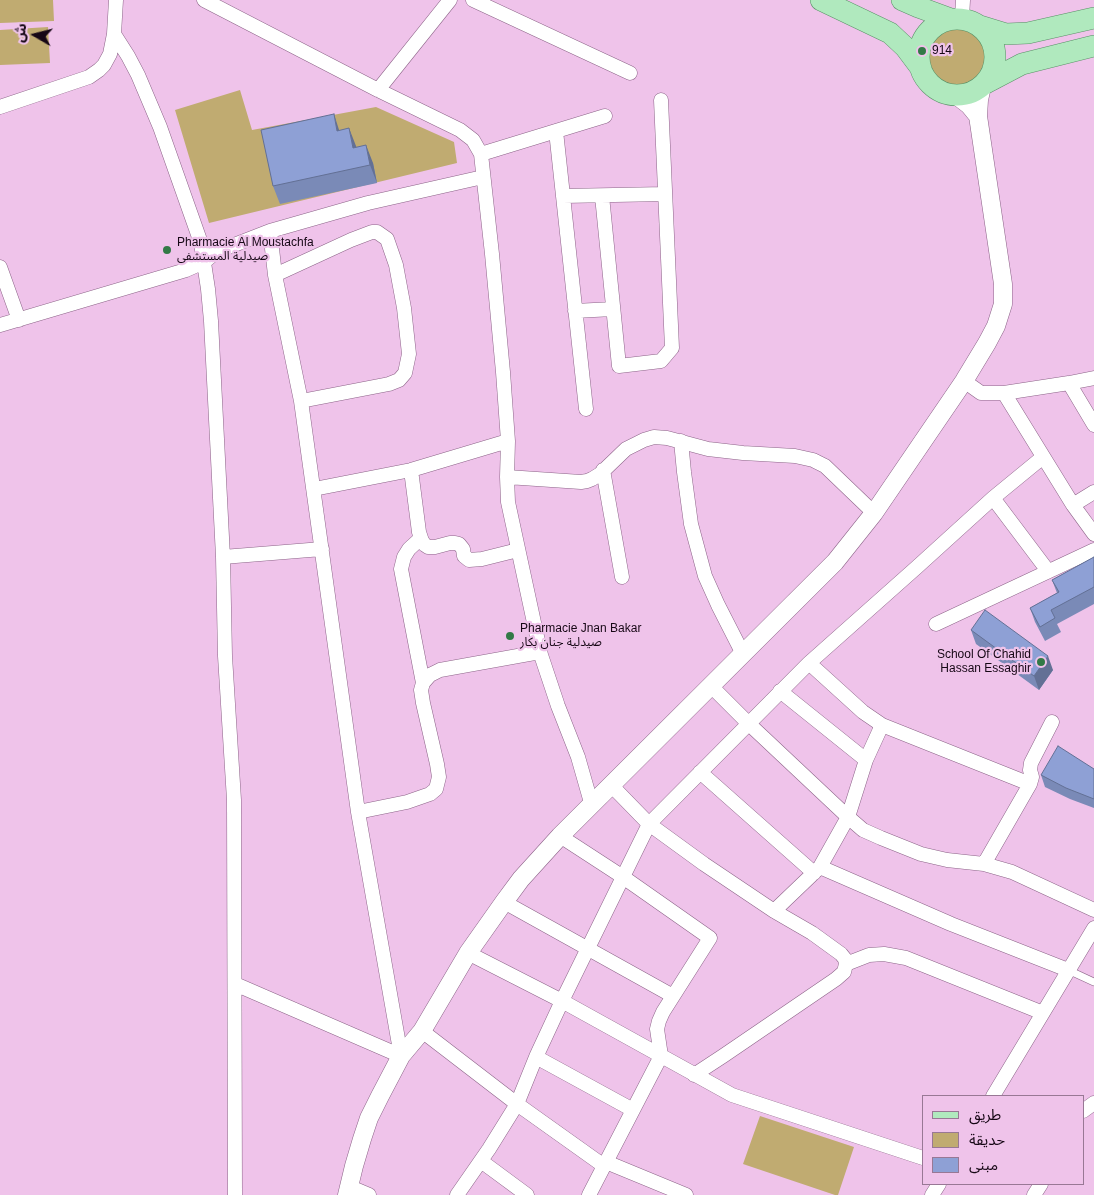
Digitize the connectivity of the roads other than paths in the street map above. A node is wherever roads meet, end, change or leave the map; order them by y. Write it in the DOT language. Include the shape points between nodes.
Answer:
graph roads {
  1 [pos="116,0"];
  2 [pos="204,0"];
  3 [pos="450,0"];
  4 [pos="473,0"];
  5 [pos="820,0"];
  6 [pos="902,0"];
  7 [pos="964,16"];
  8 [pos="1094,18"];
  9 [pos="114,34"];
  10 [pos="1094,46"];
  11 [pos="920,67"];
  12 [pos="630,72"];
  13 [pos="983,85"];
  14 [pos="378,90"];
  15 [pos="956,95"];
  16 [pos="661,100"];
  17 [pos="0,106"];
  18 [pos="605,116"];
  19 [pos="978,116"];
  20 [pos="556,131"];
  21 [pos="481,154"];
  22 [pos="483,177"];
  23 [pos="665,194"];
  24 [pos="563,196"];
  25 [pos="602,196"];
  26 [pos="270,231"];
  27 [pos="204,262"];
  28 [pos="0,267"];
  29 [pos="275,275"];
  30 [pos="613,309"];
  31 [pos="575,311"];
  32 [pos="19,320"];
  33 [pos="0,325"];
  34 [pos="1094,378"];
  35 [pos="964,381"];
  36 [pos="1069,383"];
  37 [pos="1004,393"];
  38 [pos="301,401"];
  39 [pos="586,410"];
  40 [pos="1094,425"];
  41 [pos="681,441"];
  42 [pos="508,442"];
  43 [pos="1043,457"];
  44 [pos="411,470"];
  45 [pos="603,470"];
  46 [pos="507,477"];
  47 [pos="314,489"];
  48 [pos="1094,492"];
  49 [pos="992,498"];
  50 [pos="1073,505"];
  51 [pos="874,513"];
  52 [pos="1094,534"];
  53 [pos="420,538"];
  54 [pos="322,549"];
  55 [pos="518,550"];
  56 [pos="1094,550"];
  57 [pos="223,557"];
  58 [pos="1048,571"];
  59 [pos="622,577"];
  60 [pos="936,624"];
  61 [pos="540,652"];
  62 [pos="743,654"];
  63 [pos="809,663"];
  64 [pos="423,683"];
  65 [pos="711,686"];
  66 [pos="780,691"];
  67 [pos="1052,722"];
  68 [pos="748,723"];
  69 [pos="882,725"];
  70 [pos="866,760"];
  71 [pos="700,772"];
  72 [pos="1030,784"];
  73 [pos="612,786"];
  74 [pos="592,806"];
  75 [pos="358,812"];
  76 [pos="848,817"];
  77 [pos="649,824"];
  78 [pos="560,836"];
  79 [pos="984,864"];
  80 [pos="817,870"];
  81 [pos="623,877"];
  82 [pos="504,902"];
  83 [pos="1094,910"];
  84 [pos="774,912"];
  85 [pos="1094,928"];
  86 [pos="589,948"];
  87 [pos="468,953"];
  88 [pos="846,964"];
  89 [pos="1068,970"];
  90 [pos="1094,982"];
  91 [pos="235,984"];
  92 [pos="673,996"];
  93 [pos="562,1001"];
  94 [pos="1043,1013"];
  95 [pos="422,1032"];
  96 [pos="401,1056"];
  97 [pos="661,1056"];
  98 [pos="536,1057"];
  99 [pos="694,1074"];
  100 [pos="993,1095"];
  101 [pos="517,1104"];
  102 [pos="633,1110"];
  103 [pos="922,1158"];
  104 [pos="480,1161"];
  105 [pos="605,1164"];
  106 [pos="348,1191"];
  107 [pos="235,1195"];
  108 [pos="369,1195"];
  109 [pos="456,1195"];
  110 [pos="527,1195"];
  111 [pos="589,1195"];
  112 [pos="686,1195"];
  1 -- 9 [label="street"];
  2 -- 14 [label="street"];
  3 -- 14 [label="street"];
  4 -- 12 [label="street"];
  5 -- 11 [label="main road" via="890,33"];
  6 -- 7 [label="main road" via="918,7"];
  7 -- 8 [label="main road" via="1006,34 1028,33"];
  7 -- 11 [label="main road" via="939,23 929,31 922,42"];
  7 -- 13 [label="main road" via="988,33 993,43 995,65"];
  9 -- 17 [label="street" via="104,66 90,77"];
  9 -- 27 [label="street" via="138,75 160,127 201,243"];
  10 -- 13 [label="main road" via="1022,64"];
  11 -- 15 [label="main road" via="930,84 947,94"];
  13 -- 15 [label="main road" via="970,93"];
  13 -- 19 [label="street"];
  14 -- 21 [label="street" via="460,130 473,140"];
  15 -- 19 [label="street"];
  16 -- 23 [label="street"];
  18 -- 20 [label="street"];
  19 -- 35 [label="street" via="1003,284 1003,304 996,326"];
  20 -- 21 [label="street"];
  20 -- 24 [label="street"];
  21 -- 22 [label="street"];
  22 -- 26 [label="street" via="368,203"];
  22 -- 42 [label="street"];
  23 -- 25 [label="street"];
  23 -- 30 [label="street" via="672,348 661,361 619,366"];
  24 -- 25 [label="street"];
  24 -- 31 [label="street"];
  25 -- 30 [label="street"];
  26 -- 27 [label="street" via="216,252"];
  26 -- 29 [label="street"];
  27 -- 32 [label="street"];
  27 -- 57 [label="street" via="211,321"];
  28 -- 32 [label="street"];
  29 -- 38 [label="street"];
  29 -- 38 [label="street" via="372,232 387,239 396,264 409,354 404,373 399,380 389,384"];
  30 -- 31 [label="street"];
  31 -- 39 [label="street"];
  32 -- 33 [label="street"];
  34 -- 36 [label="street"];
  35 -- 37 [label="street" via="981,393"];
  35 -- 51 [label="street"];
  36 -- 37 [label="street"];
  36 -- 40 [label="street"];
  37 -- 43 [label="street"];
  38 -- 47 [label="street"];
  41 -- 45 [label="street" via="654,437 644,440 626,449"];
  41 -- 51 [label="street" via="716,450 813,460 825,466"];
  41 -- 62 [label="street" via="691,524 705,576"];
  42 -- 44 [label="street"];
  42 -- 46 [label="street"];
  43 -- 49 [label="street"];
  43 -- 50 [label="street"];
  44 -- 47 [label="street"];
  44 -- 53 [label="street"];
  45 -- 46 [label="street" via="592,479 581,482"];
  45 -- 59 [label="street"];
  46 -- 55 [label="street" via="508,502"];
  47 -- 54 [label="street"];
  48 -- 50 [label="street"];
  49 -- 58 [label="street"];
  49 -- 63 [label="street"];
  50 -- 52 [label="street"];
  51 -- 62 [label="street" via="835,562"];
  53 -- 55 [label="street" via="432,548 460,544 469,560"];
  53 -- 64 [label="street" via="404,557 401,569"];
  54 -- 57 [label="street"];
  54 -- 75 [label="street"];
  55 -- 61 [label="street"];
  56 -- 58 [label="street"];
  57 -- 91 [label="street" via="234,800"];
  58 -- 60 [label="street"];
  61 -- 64 [label="street" via="440,670"];
  61 -- 74 [label="street"];
  62 -- 65 [label="street"];
  63 -- 66 [label="street"];
  63 -- 69 [label="street"];
  64 -- 75 [label="street" via="423,703 438,764 436,789 407,802"];
  65 -- 68 [label="street"];
  65 -- 73 [label="street"];
  66 -- 68 [label="street"];
  66 -- 70 [label="street"];
  67 -- 72 [label="street" via="1031,763"];
  68 -- 71 [label="street"];
  68 -- 76 [label="street"];
  69 -- 70 [label="street"];
  69 -- 72 [label="street"];
  70 -- 76 [label="street"];
  71 -- 77 [label="street"];
  71 -- 80 [label="street"];
  72 -- 79 [label="street"];
  73 -- 74 [label="street"];
  73 -- 77 [label="street"];
  74 -- 78 [label="street"];
  75 -- 96 [label="street"];
  76 -- 79 [label="street" via="863,830 921,854"];
  76 -- 80 [label="street"];
  77 -- 81 [label="street"];
  77 -- 84 [label="street"];
  78 -- 81 [label="street"];
  78 -- 82 [label="street"];
  79 -- 83 [label="street" via="1012,872"];
  80 -- 84 [label="street"];
  80 -- 89 [label="street"];
  81 -- 86 [label="street"];
  81 -- 92 [label="street" via="710,938"];
  82 -- 86 [label="street"];
  82 -- 87 [label="street"];
  84 -- 88 [label="street" via="812,933 841,954"];
  85 -- 89 [label="street"];
  86 -- 92 [label="street"];
  86 -- 93 [label="street"];
  87 -- 93 [label="street"];
  87 -- 95 [label="street"];
  88 -- 94 [label="street" via="870,955 906,958"];
  88 -- 99 [label="street" via="844,972 836,979"];
  89 -- 90 [label="lane"];
  89 -- 94 [label="street"];
  91 -- 96 [label="street"];
  91 -- 107 [label="street"];
  92 -- 97 [label="street" via="657,1029"];
  93 -- 97 [label="street"];
  93 -- 98 [label="street"];
  94 -- 100 [label="street"];
  95 -- 96 [label="street"];
  95 -- 101 [label="street"];
  96 -- 106 [label="street" via="369,1118"];
  97 -- 99 [label="street"];
  97 -- 102 [label="street"];
  98 -- 101 [label="street"];
  98 -- 102 [label="street"];
  99 -- 103 [label="street" via="732,1095"];
  101 -- 104 [label="street"];
  101 -- 105 [label="street"];
  102 -- 105 [label="street"];
  104 -- 109 [label="street"];
  104 -- 110 [label="street"];
  105 -- 111 [label="street"];
  105 -- 112 [label="street"];
  106 -- 108 [label="street"];
}
